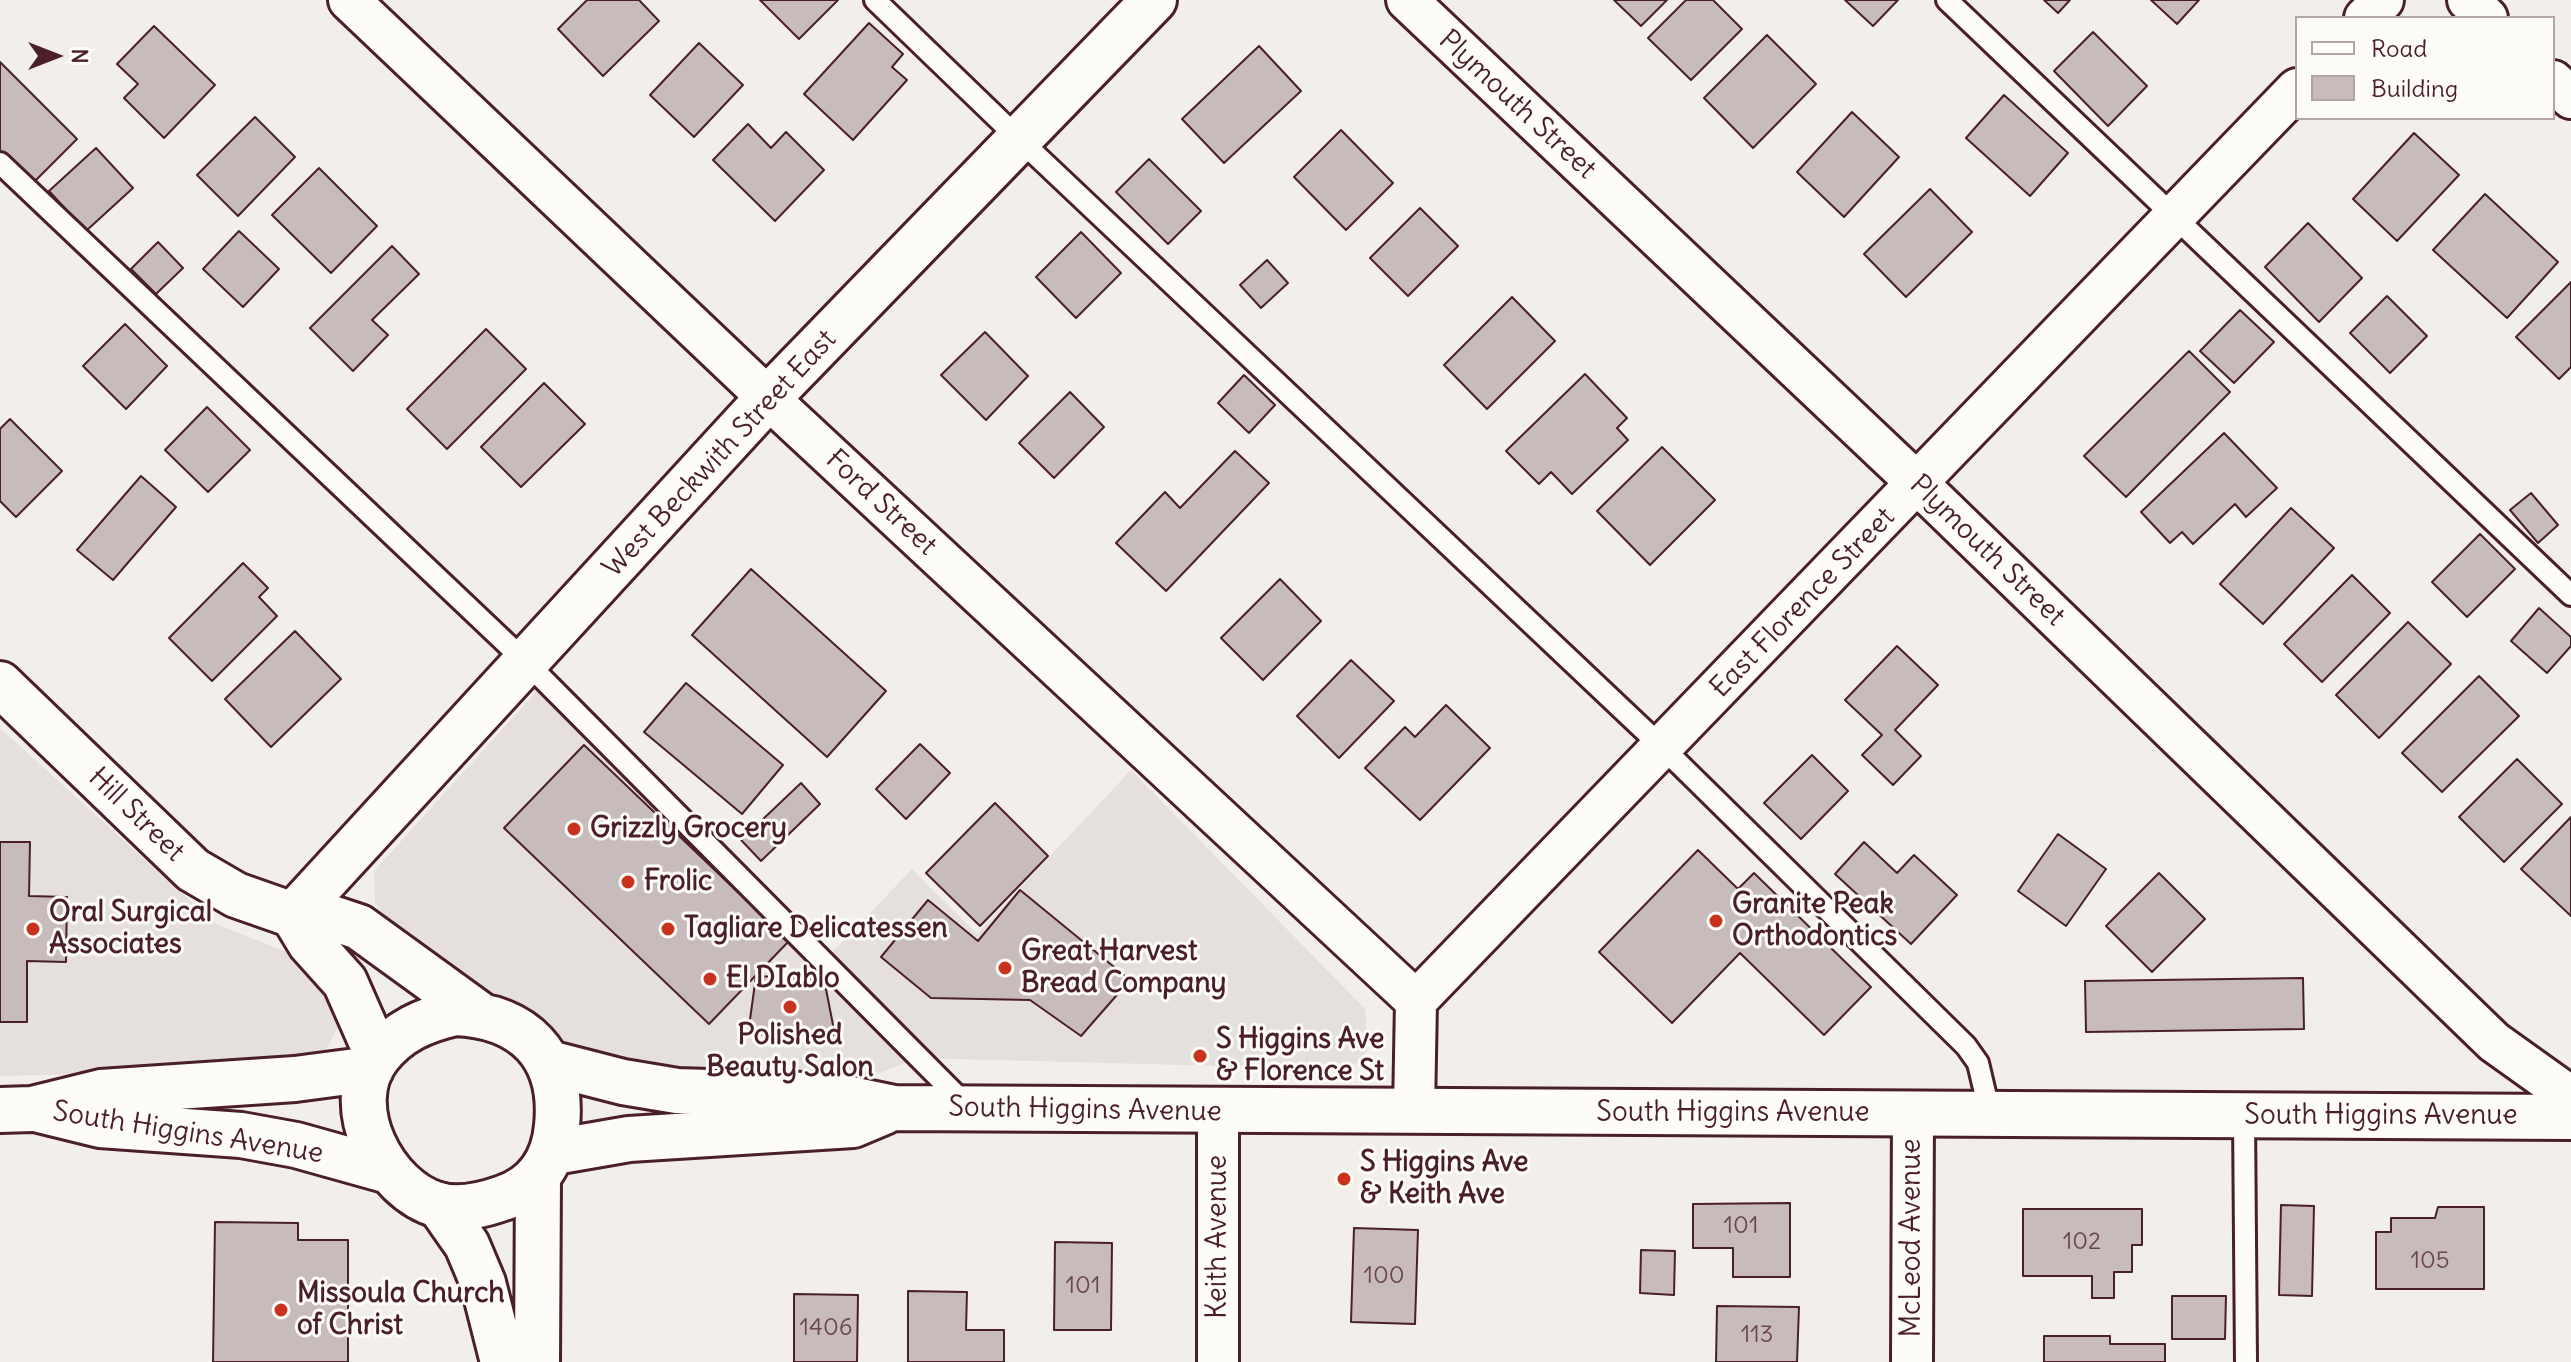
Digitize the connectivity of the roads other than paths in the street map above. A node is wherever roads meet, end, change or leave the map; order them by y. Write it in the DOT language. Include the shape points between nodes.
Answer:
graph roads {
  1 [pos="349,0"];
  2 [pos="875,0"];
  3 [pos="1154,0"];
  4 [pos="1407,0"];
  5 [pos="1947,0"];
  6 [pos="2383,0"];
  7 [pos="2468,0"];
  8 [pos="2367,16"];
  9 [pos="2485,16"];
  10 [pos="2555,83"];
  11 [pos="2295,91"];
  12 [pos="2571,98"];
  13 [pos="1019,139"];
  14 [pos="0,163"];
  15 [pos="2175,216"];
  16 [pos="768,398"];
  17 [pos="1918,484"];
  18 [pos="2571,595"];
  19 [pos="527,663"];
  20 [pos="0,684"];
  21 [pos="1662,747"];
  22 [pos="293,915"];
  23 [pos="1416,1001"];
  24 [pos="357,1004"];
  25 [pos="479,1014"];
  26 [pos="374,1063"];
  27 [pos="549,1063"];
  28 [pos="314,1076"];
  29 [pos="2571,1097"];
  30 [pos="894,1108"];
  31 [pos="969,1108"];
  32 [pos="16,1109"];
  33 [pos="1218,1111"];
  34 [pos="1414,1111"];
  35 [pos="1913,1113"];
  36 [pos="1990,1114"];
  37 [pos="2244,1115"];
  38 [pos="2571,1117"];
  39 [pos="546,1165"];
  40 [pos="389,1171"];
  41 [pos="439,1205"];
  42 [pos="503,1362"];
  43 [pos="537,1362"];
  44 [pos="1218,1362"];
  45 [pos="1912,1362"];
  46 [pos="2246,1362"];
  1 -- 16 [label="street, Ford Street"];
  2 -- 13 [label="lane"];
  3 -- 13 [label="main road, West Beckwith Street East"];
  4 -- 17 [label="street, Plymouth Street"];
  5 -- 15 [label="lane"];
  6 -- 8 [label="street"];
  7 -- 9 [label="street"];
  10 -- 12 [label="street"];
  11 -- 15 [label="street, East Florence Street"];
  13 -- 16 [label="main road, West Beckwith Street East"];
  13 -- 21 [label="lane"];
  14 -- 19 [label="lane"];
  15 -- 17 [label="street, East Florence Street"];
  15 -- 18 [label="lane"];
  16 -- 19 [label="main road, West Beckwith Street East"];
  16 -- 23 [label="street, Ford Street"];
  17 -- 21 [label="street, East Florence Street"];
  17 -- 29 [label="street, Plymouth Street" via="2485,1034"];
  19 -- 22 [label="main road, West Beckwith Street East"];
  19 -- 31 [label="lane"];
  20 -- 22 [label="main road, Hill Street" via="193,870 236,895"];
  21 -- 23 [label="street, East Florence Street"];
  21 -- 36 [label="lane" via="1966,1046 1978,1063"];
  22 -- 24 [label="main road"];
  22 -- 25 [label="main road, Hill Street" via="332,918 359,927"];
  23 -- 34 [label="street"];
  24 -- 26 [label="main road"];
  24 -- 28 [label="main road" via="357,1030 350,1048"];
  25 -- 26 [label="main road" via="424,1020 398,1037"];
  25 -- 27 [label="main road" via="506,1022 531,1040"];
  26 -- 28 [label="main road, South Higgins Avenue"];
  26 -- 40 [label="main road" via="365,1093 365,1120"];
  27 -- 30 [label="main road, South Higgins Avenue" via="677,1091 836,1096"];
  27 -- 39 [label="main road" via="557,1109"];
  28 -- 32 [label="main road, South Higgins Avenue" via="101,1092"];
  30 -- 31 [label="main road, South Higgins Avenue"];
  30 -- 39 [label="main road, South Higgins Avenue" via="853,1125 629,1139"];
  31 -- 33 [label="main road, South Higgins Avenue"];
  32 -- 40 [label="main road, South Higgins Avenue" via="100,1125 241,1135"];
  33 -- 34 [label="main road, South Higgins Avenue"];
  33 -- 44 [label="street, Keith Avenue"];
  34 -- 35 [label="main road, South Higgins Avenue"];
  35 -- 36 [label="main road, South Higgins Avenue"];
  35 -- 45 [label="street, McLeod Avenue"];
  36 -- 37 [label="main road, South Higgins Avenue"];
  37 -- 38 [label="main road, South Higgins Avenue"];
  37 -- 46 [label="lane"];
  39 -- 41 [label="main road" via="523,1191 477,1207"];
  39 -- 43 [label="main road"];
  40 -- 41 [label="main road" via="404,1187"];
  41 -- 42 [label="main road" via="467,1245 483,1283"];
}
